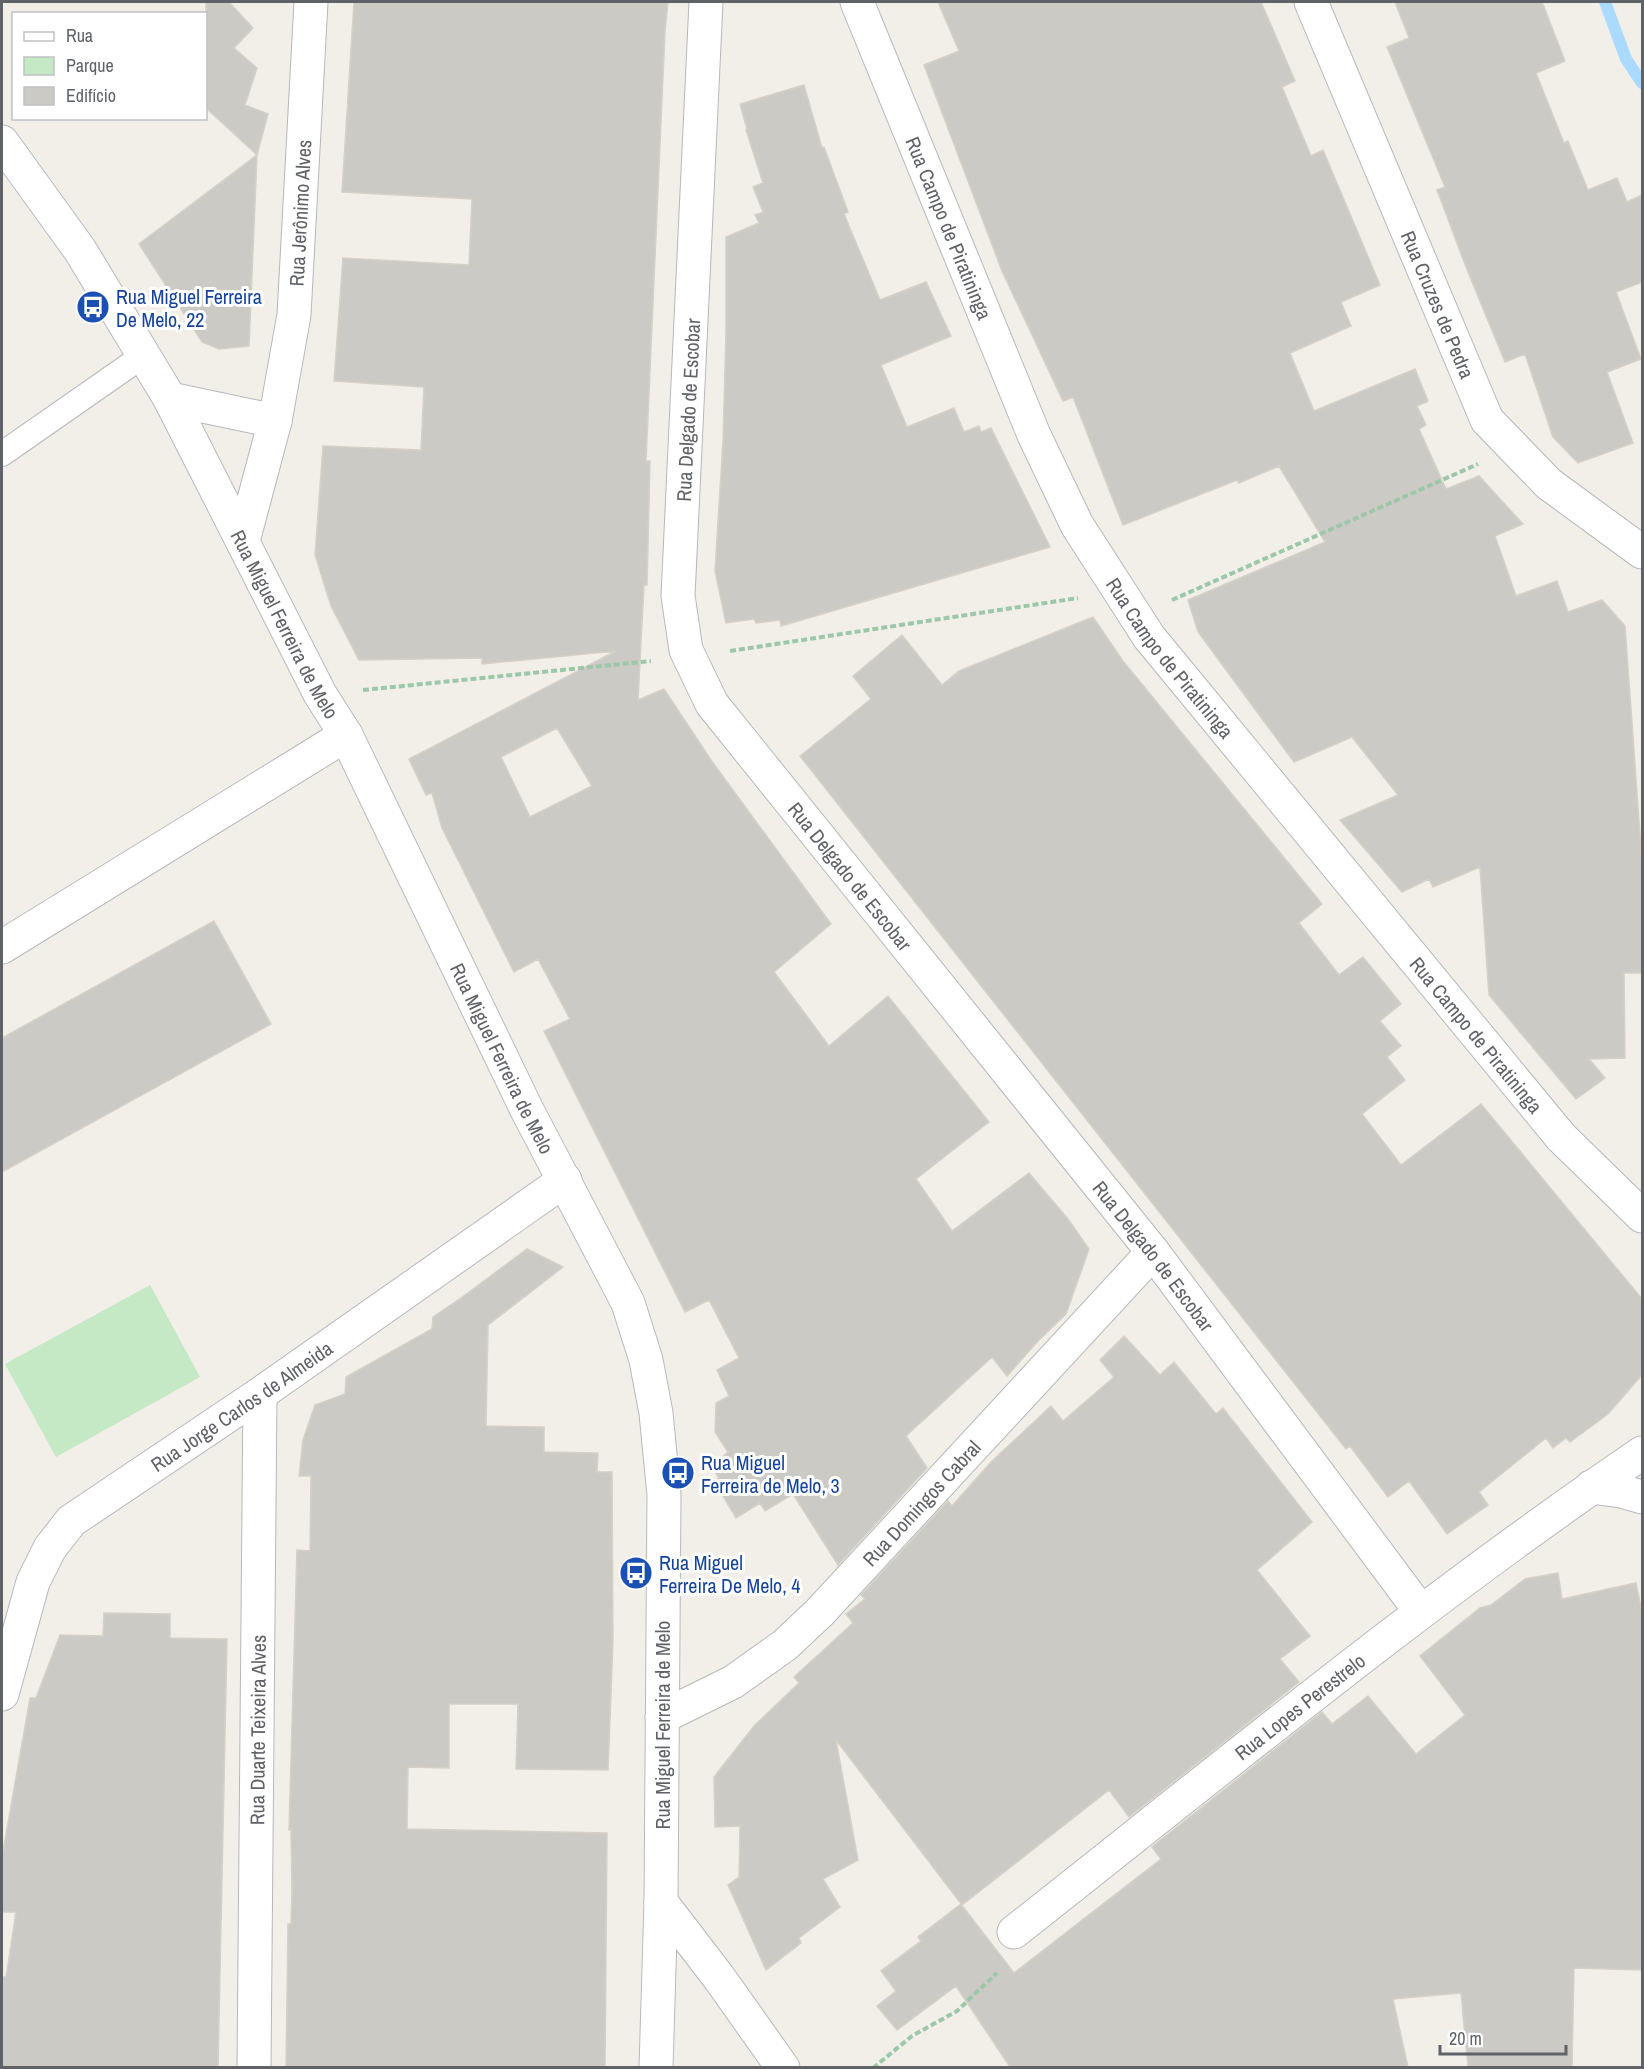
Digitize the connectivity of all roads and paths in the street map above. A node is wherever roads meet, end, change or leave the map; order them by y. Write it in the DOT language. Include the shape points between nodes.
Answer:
graph roads {
  1 [pos="311,2"];
  2 [pos="706,2"];
  3 [pos="857,2"];
  4 [pos="1311,2"];
  5 [pos="2,142"];
  6 [pos="144,355"];
  7 [pos="171,399"];
  8 [pos="275,420"];
  9 [pos="1514,447"];
  10 [pos="2,454"];
  11 [pos="243,541"];
  12 [pos="1642,552"];
  13 [pos="1136,617"];
  14 [pos="346,735"];
  15 [pos="2,946"];
  16 [pos="565,1180"];
  17 [pos="1642,1216"];
  18 [pos="1153,1252"];
  19 [pos="260,1394"];
  20 [pos="1642,1454"];
  21 [pos="1591,1487"];
  22 [pos="1642,1497"];
  23 [pos="1421,1612"];
  24 [pos="2,1694"];
  25 [pos="663,1717"];
  26 [pos="661,1902"];
  27 [pos="1014,1932"];
  28 [pos="997,1973"];
  29 [pos="254,2067"];
  30 [pos="657,2067"];
  31 [pos="783,2067"];
  32 [pos="873,2067"];
  1 -- 8 [label="street, Rua Jerônimo Alves" via="294,315"];
  2 -- 18 [label="street, Rua Delgado de Escobar" via="678,597 686,650 712,704"];
  3 -- 13 [label="street, Rua Campo de Piratininga" via="1034,435 1077,525"];
  4 -- 9 [label="street, Rua Cruzes de Pedra" via="1487,420"];
  5 -- 6 [label="street, Rua Miguel Ferreira de Melo" via="80,250"];
  6 -- 7 [label="street, Rua Miguel Ferreira de Melo"];
  6 -- 10 [label="lane"];
  7 -- 8 [label="street"];
  7 -- 11 [label="street, Rua Miguel Ferreira de Melo"];
  8 -- 11 [label="street, Rua Jerônimo Alves"];
  9 -- 12 [label="street, Rua Cruzes de Pedra" via="1549,484"];
  9 -- 13 [label="path"];
  11 -- 14 [label="street, Rua Miguel Ferreira de Melo" via="320,694"];
  13 -- 17 [label="street, Rua Campo de Piratininga" via="1561,1137"];
  14 -- 15 [label="street"];
  14 -- 16 [label="street, Rua Miguel Ferreira de Melo" via="527,1110"];
  16 -- 19 [label="street, Rua Jorge Carlos de Almeida"];
  16 -- 25 [label="street, Rua Miguel Ferreira de Melo" via="628,1304 646,1360 656,1413 664,1495"];
  18 -- 23 [label="street, Rua Delgado de Escobar"];
  18 -- 25 [label="street, Rua Domingos Cabral" via="820,1612 785,1645 733,1682"];
  19 -- 24 [label="street, Rua Jorge Carlos de Almeida" via="71,1521 50,1548 33,1582"];
  19 -- 29 [label="street, Rua Duarte Teixeira Alves"];
  20 -- 21 [label="street, Rua Lopes Perestrelo"];
  21 -- 22 [label="street"];
  21 -- 23 [label="street, Rua Lopes Perestrelo"];
  23 -- 27 [label="street, Rua Lopes Perestrelo"];
  25 -- 26 [label="street, Rua Miguel Ferreira de Melo"];
  26 -- 30 [label="street, Rua Miguel Ferreira de Melo"];
  26 -- 31 [label="street"];
  28 -- 32 [label="path" via="957,2011 912,2036"];
}
